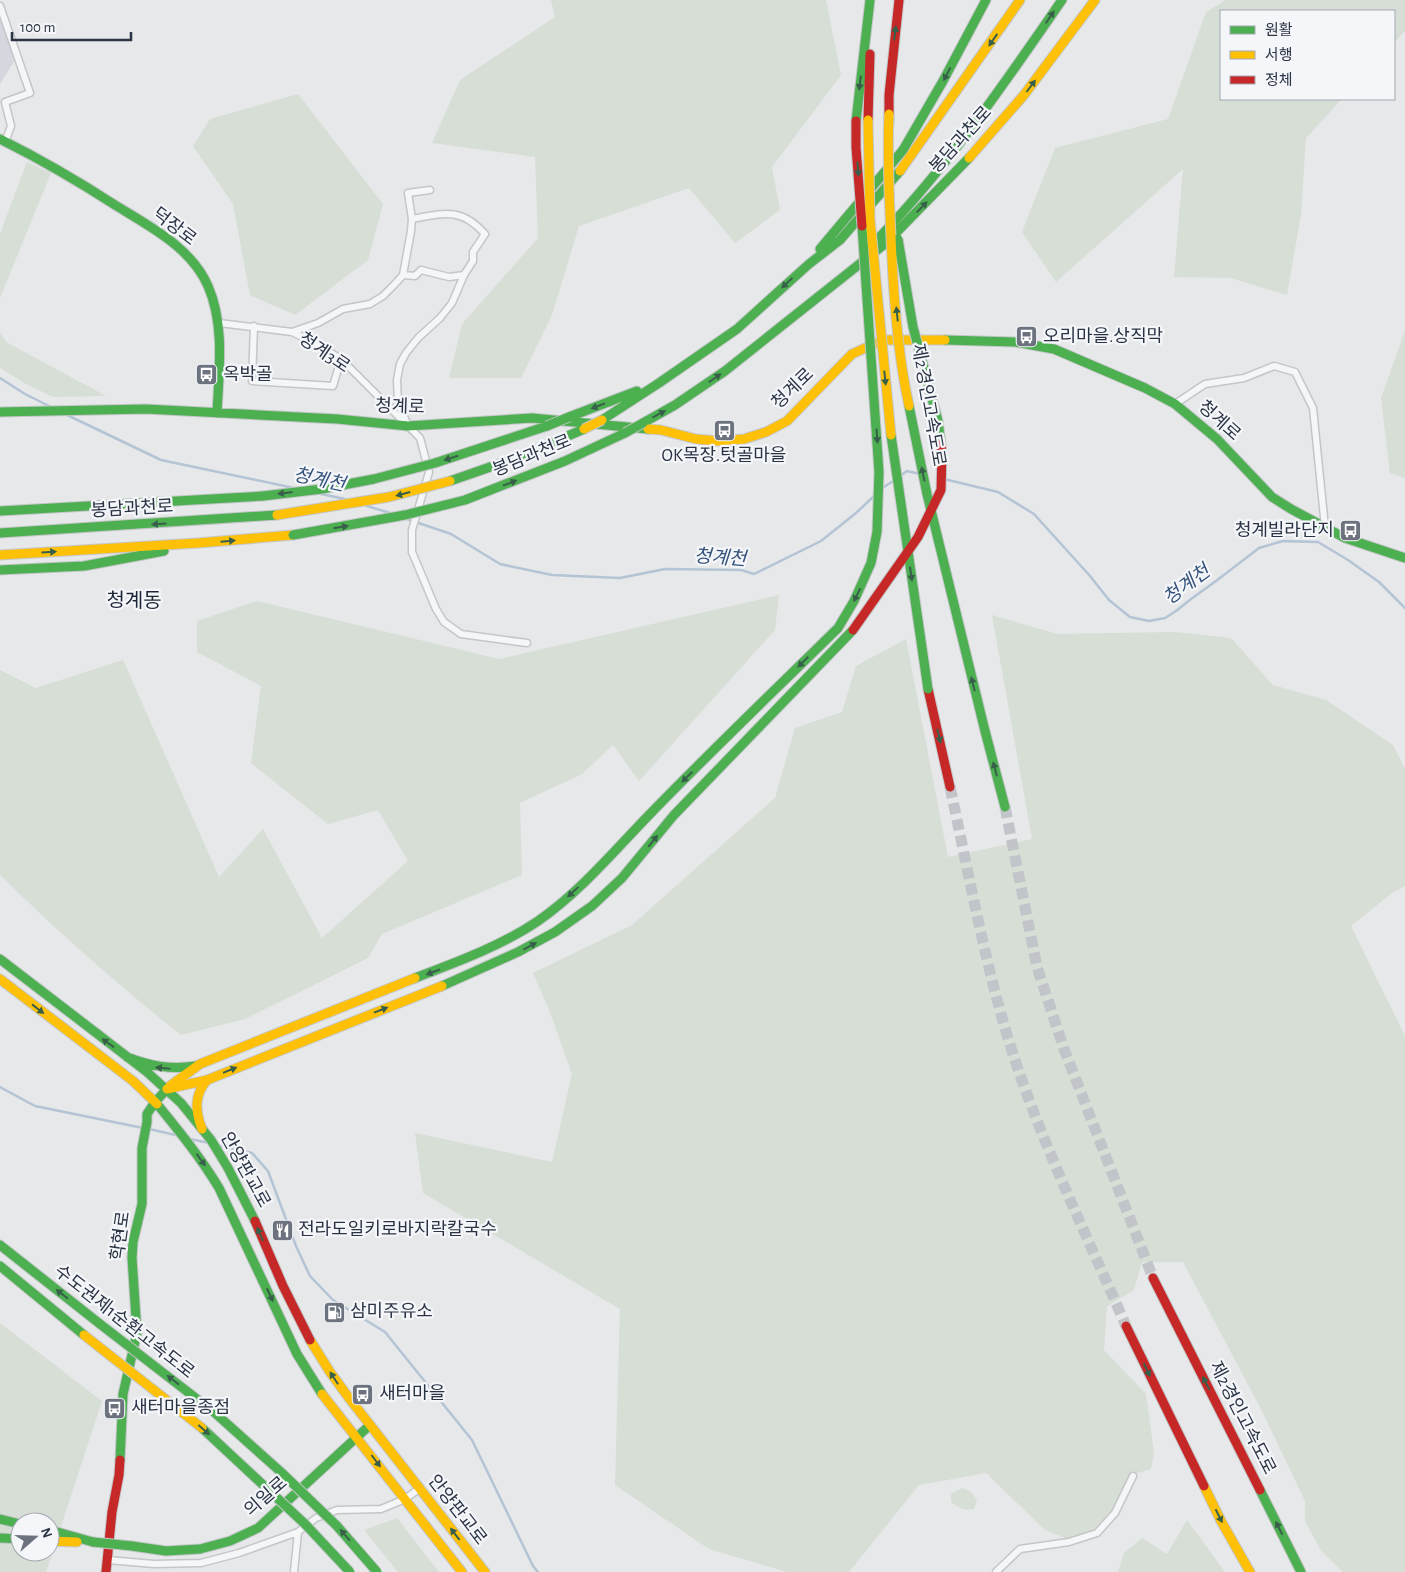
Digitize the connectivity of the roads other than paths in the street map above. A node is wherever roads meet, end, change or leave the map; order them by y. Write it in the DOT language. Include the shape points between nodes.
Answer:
graph roads {
  1 [pos="871,0"];
  2 [pos="899,0"];
  3 [pos="986,0"];
  4 [pos="1020,0"];
  5 [pos="1062,0"];
  6 [pos="1095,0"];
  7 [pos="0,6"];
  8 [pos="889,114"];
  9 [pos="3,140"];
  10 [pos="430,190"];
  11 [pos="412,219"];
  12 [pos="809,264"];
  13 [pos="403,275"];
  14 [pos="464,275"];
  15 [pos="833,285"];
  16 [pos="219,323"];
  17 [pos="254,326"];
  18 [pos="292,332"];
  19 [pos="341,359"];
  20 [pos="660,383"];
  21 [pos="1175,404"];
  22 [pos="0,412"];
  23 [pos="217,413"];
  24 [pos="408,426"];
  25 [pos="0,511"];
  26 [pos="1325,527"];
  27 [pos="0,532"];
  28 [pos="198,544"];
  29 [pos="0,555"];
  30 [pos="1405,558"];
  31 [pos="0,570"];
  32 [pos="527,643"];
  33 [pos="950,787"];
  34 [pos="1005,807"];
  35 [pos="0,960"];
  36 [pos="0,979"];
  37 [pos="127,1057"];
  38 [pos="200,1064"];
  39 [pos="207,1080"];
  40 [pos="167,1089"];
  41 [pos="155,1102"];
  42 [pos="204,1132"];
  43 [pos="0,1244"];
  44 [pos="0,1266"];
  45 [pos="1153,1278"];
  46 [pos="1126,1326"];
  47 [pos="370,1425"];
  48 [pos="357,1436"];
  49 [pos="1133,1476"];
  50 [pos="420,1488"];
  51 [pos="404,1499"];
  52 [pos="298,1532"];
  53 [pos="60,1533"];
  54 [pos="60,1541"];
  55 [pos="93,1542"];
  56 [pos="108,1560"];
  57 [pos="106,1572"];
  58 [pos="294,1572"];
  59 [pos="350,1572"];
  60 [pos="377,1572"];
  61 [pos="462,1572"];
  62 [pos="485,1572"];
  63 [pos="996,1572"];
  64 [pos="1250,1572"];
  65 [pos="1301,1572"];
  1 -- 33 [label="main road, 제2경인고속도로, one-way, bridge" via="870,219 891,436 928,689"];
  1 -- 38 [label="main road, one-way, bridge" via="856,120 879,472 877,532 871,563 838,628 607,860 539,920 511,938 450,965"];
  8 -- 2 [label="main road, 제2경인고속도로, one-way"];
  3 -- 12 [label="main road, 봉담과천로, one-way" via="903,150"];
  4 -- 12 [label="main road, 봉담과천로, one-way" via="901,170 840,240"];
  15 -- 5 [label="main road, 봉담과천로, one-way" via="902,215 950,156"];
  15 -- 6 [label="main road, 봉담과천로, one-way" via="886,243 963,164 1024,95"];
  7 -- 9 [label="street" via="30,93 5,102 11,126"];
  34 -- 8 [label="main road, 제2경인고속도로, one-way, bridge" via="927,494 904,384 893,284 887,154"];
  39 -- 8 [label="main road, one-way, bridge" via="453,982 555,932 592,906 622,878 674,815 853,630 918,537 940,490 942,454 938,421 913,327 898,247"];
  9 -- 16 [label="main road, 덕장로" via="53,166 174,244 193,262 208,284"];
  10 -- 11 [label="street" via="408,193"];
  11 -- 13 [label="street"];
  11 -- 14 [label="street" via="456,214 478,226 485,234"];
  12 -- 20 [label="main road, 봉담과천로, one-way" via="737,329"];
  13 -- 14 [label="street" via="415,276 421,270 449,276"];
  13 -- 18 [label="street" via="383,296 370,304 343,309"];
  14 -- 24 [label="street" via="452,303 418,338 400,364 398,404"];
  28 -- 15 [label="main road, 봉담과천로, one-way, bridge" via="292,535 378,520 465,500 565,461 675,406 725,371"];
  16 -- 17 [label="street, 청계3로"];
  16 -- 23 [label="main road, 덕장로"];
  17 -- 18 [label="street, 청계3로"];
  17 -- 19 [label="street" via="252,381 333,386"];
  18 -- 19 [label="street, 청계3로"];
  19 -- 24 [label="street, 청계3로"];
  20 -- 25 [label="main road, 봉담과천로, one-way, bridge" via="547,426 374,480 263,496"];
  20 -- 27 [label="main road, 봉담과천로, one-way, bridge" via="602,420 519,457 389,498 277,515"];
  21 -- 24 [label="main road, 청계로" via="1054,349 1006,342 883,340 852,354 787,421 744,439 696,439 661,430 532,418"];
  21 -- 26 [label="main road, 청계로" via="1217,439 1272,497"];
  21 -- 26 [label="street" via="1205,384 1244,378 1274,366 1295,372 1313,408"];
  22 -- 23 [label="main road, 청계로" via="146,409"];
  23 -- 24 [label="main road, 청계로"];
  24 -- 32 [label="street, bridge" via="420,438 429,472 412,530 412,552 436,609 444,622 461,634"];
  26 -- 30 [label="main road, 청계로" via="1345,538"];
  29 -- 28 [label="main road, 봉담과천로, one-way"];
  28 -- 31 [label="main road, 봉담과천로" via="84,566"];
  37 -- 35 [label="main road, 안양판교로, one-way"];
  36 -- 41 [label="main road, 안양판교로, one-way" via="133,1081"];
  38 -- 37 [label="main road, one-way" via="167,1068"];
  37 -- 40 [label="main road, 안양판교로"];
  38 -- 40 [label="main road, 학현로"];
  39 -- 40 [label="main road"];
  39 -- 42 [label="main road" via="196,1099 197,1116"];
  40 -- 41 [label="main road, 학현로"];
  40 -- 42 [label="main road, 안양판교로"];
  41 -- 48 [label="main road, 안양판교로, one-way" via="207,1168 240,1228 297,1354 317,1387"];
  41 -- 56 [label="main road, 학현로" via="147,1114 142,1148 142,1204 132,1258 137,1333 123,1394 119,1476"];
  47 -- 42 [label="main road, 안양판교로, one-way" via="344,1393 312,1344 230,1173"];
  60 -- 43 [label="main road, 수도권제1순환고속도로, one-way, bridge" via="338,1526 215,1413"];
  44 -- 59 [label="main road, 수도권제1순환고속도로, one-way, bridge" via="205,1430 305,1524"];
  65 -- 45 [label="main road, 제2경인고속도로, one-way"];
  46 -- 64 [label="main road, one-way" via="1221,1522"];
  47 -- 48 [label="main road, 의일로"];
  47 -- 50 [label="main road, 안양판교로"];
  48 -- 51 [label="main road, 안양판교로, one-way"];
  48 -- 55 [label="main road, 의일로, bridge" via="258,1528 230,1541 200,1549 166,1550"];
  49 -- 63 [label="street" via="1115,1513 1098,1534 1020,1549"];
  50 -- 51 [label="street"];
  62 -- 50 [label="main road, 안양판교로, one-way"];
  51 -- 52 [label="street" via="381,1509 337,1510 316,1518"];
  51 -- 61 [label="main road, 안양판교로"];
  52 -- 56 [label="street" via="201,1563 154,1564"];
  52 -- 58 [label="street"];
  53 -- 55 [label="main road"];
  54 -- 55 [label="main road"];
  56 -- 57 [label="main road, 학현로"];
}
